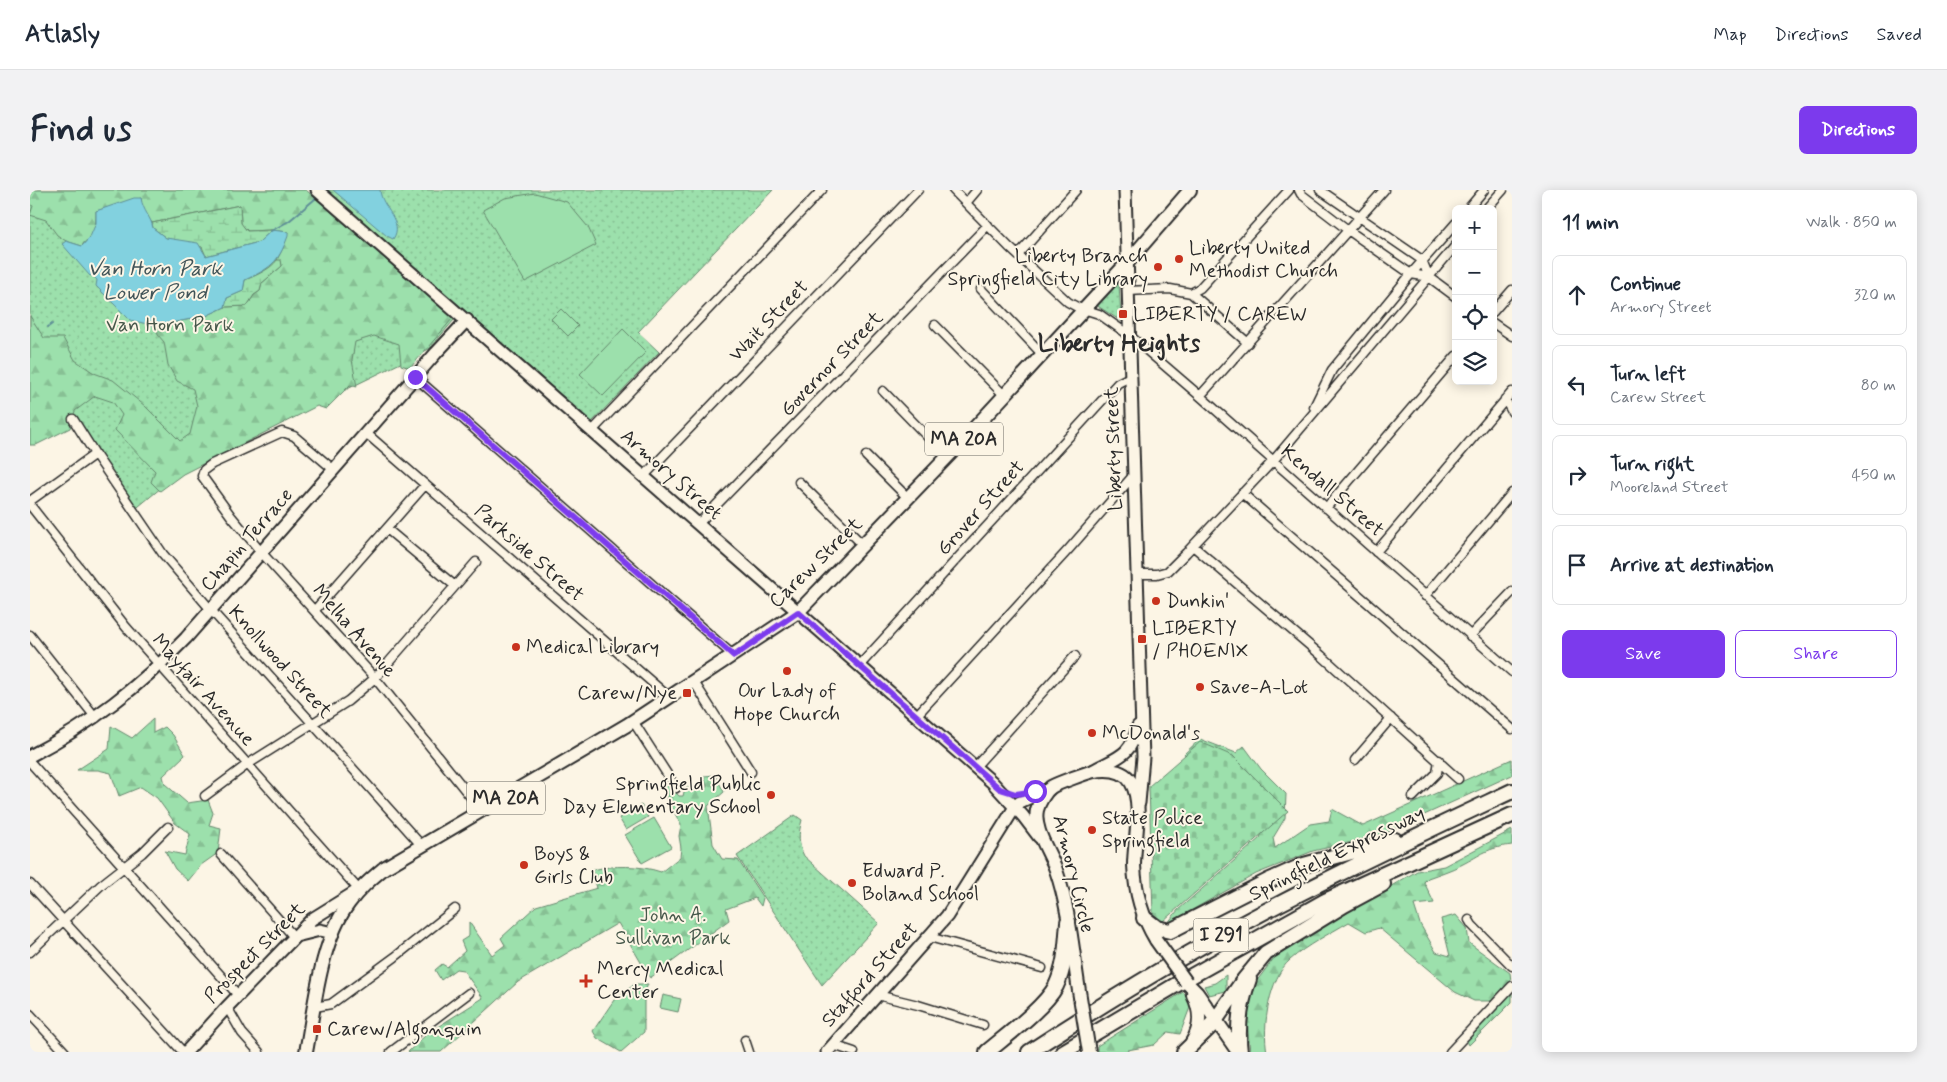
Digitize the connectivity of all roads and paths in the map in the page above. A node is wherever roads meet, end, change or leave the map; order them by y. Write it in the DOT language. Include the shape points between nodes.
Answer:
graph roads {
  1 [pos="317,190"];
  2 [pos="822,190"];
  3 [pos="918,190"];
  4 [pos="953,190"];
  5 [pos="977,190"];
  6 [pos="1076,190"];
  7 [pos="1125,190"];
  8 [pos="1190,190"];
  9 [pos="1289,190"];
  10 [pos="1299,190"];
  11 [pos="1320,190"];
  12 [pos="1384,190"];
  13 [pos="1503,190"];
  14 [pos="1482,193"];
  15 [pos="966,203"];
  16 [pos="1473,205"];
  17 [pos="1487,205"];
  18 [pos="1490,205"];
  19 [pos="1360,218"];
  20 [pos="988,225"];
  21 [pos="1452,227"];
  22 [pos="1348,230"];
  23 [pos="1452,250"];
  24 [pos="1018,255"];
  25 [pos="1422,260"];
  26 [pos="1127,263"];
  27 [pos="1411,274"];
  28 [pos="1429,277"];
  29 [pos="981,288"];
  30 [pos="1512,290"];
  31 [pos="1128,291"];
  32 [pos="1191,293"];
  33 [pos="1455,295"];
  34 [pos="1497,307"];
  35 [pos="1084,308"];
  36 [pos="467,320"];
  37 [pos="1368,324"];
  38 [pos="935,325"];
  39 [pos="1497,326"];
  40 [pos="1129,335"];
  41 [pos="1379,335"];
  42 [pos="1512,336"];
  43 [pos="1359,337"];
  44 [pos="1248,343"];
  45 [pos="1369,346"];
  46 [pos="1042,354"];
  47 [pos="1452,361"];
  48 [pos="415,377"];
  49 [pos="1130,377"];
  50 [pos="883,391"];
  51 [pos="1512,392"];
  52 [pos="1004,395"];
  53 [pos="1200,396"];
  54 [pos="1506,399"];
  55 [pos="1512,412"];
  56 [pos="1308,418"];
  57 [pos="73,419"];
  58 [pos="592,430"];
  59 [pos="366,433"];
  60 [pos="94,454"];
  61 [pos="866,456"];
  62 [pos="947,457"];
  63 [pos="1272,461"];
  64 [pos="334,470"];
  65 [pos="644,476"];
  66 [pos="1133,476"];
  67 [pos="799,482"];
  68 [pos="426,485"];
  69 [pos="1242,493"];
  70 [pos="1512,493"];
  71 [pos="908,498"];
  72 [pos="30,501"];
  73 [pos="30,505"];
  74 [pos="1326,508"];
  75 [pos="698,524"];
  76 [pos="387,529"];
  77 [pos="863,545"];
  78 [pos="1192,546"];
  79 [pos="261,552"];
  80 [pos="1376,552"];
  81 [pos="476,562"];
  82 [pos="1136,574"];
  83 [pos="455,586"];
  84 [pos="1512,592"];
  85 [pos="1426,596"];
  86 [pos="211,610"];
  87 [pos="315,610"];
  88 [pos="798,612"];
  89 [pos="30,635"];
  90 [pos="1470,636"];
  91 [pos="734,656"];
  92 [pos="1074,656"];
  93 [pos="160,666"];
  94 [pos="859,666"];
  95 [pos="1512,672"];
  96 [pos="375,678"];
  97 [pos="694,682"];
  98 [pos="670,698"];
  99 [pos="1140,707"];
  100 [pos="916,716"];
  101 [pos="96,718"];
  102 [pos="1391,718"];
  103 [pos="633,721"];
  104 [pos="313,723"];
  105 [pos="1512,729"];
  106 [pos="30,756"];
  107 [pos="1355,760"];
  108 [pos="1439,760"];
  109 [pos="30,762"];
  110 [pos="248,764"];
  111 [pos="975,767"];
  112 [pos="750,772"];
  113 [pos="1089,772"];
  114 [pos="1458,779"];
  115 [pos="676,788"];
  116 [pos="1000,789"];
  117 [pos="1047,789"];
  118 [pos="1512,791"];
  119 [pos="205,796"];
  120 [pos="1413,797"];
  121 [pos="1015,806"];
  122 [pos="1137,810"];
  123 [pos="482,811"];
  124 [pos="1512,815"];
  125 [pos="168,827"];
  126 [pos="1422,833"];
  127 [pos="1457,841"];
  128 [pos="1044,844"];
  129 [pos="422,846"];
  130 [pos="221,854"];
  131 [pos="124,866"];
  132 [pos="30,884"];
  133 [pos="359,890"];
  134 [pos="455,909"];
  135 [pos="1144,918"];
  136 [pos="1470,920"];
  137 [pos="63,921"];
  138 [pos="1068,922"];
  139 [pos="333,933"];
  140 [pos="294,936"];
  141 [pos="929,937"];
  142 [pos="30,952"];
  143 [pos="1256,965"];
  144 [pos="1512,966"];
  145 [pos="1042,968"];
  146 [pos="1512,986"];
  147 [pos="1194,992"];
  148 [pos="469,993"];
  149 [pos="238,994"];
  150 [pos="877,995"];
  151 [pos="226,1007"];
  152 [pos="315,1007"];
  153 [pos="30,1014"];
  154 [pos="1216,1020"];
  155 [pos="983,1025"];
  156 [pos="745,1040"];
  157 [pos="830,1049"];
  158 [pos="65,1052"];
  159 [pos="184,1052"];
  160 [pos="259,1052"];
  161 [pos="306,1052"];
  162 [pos="391,1052"];
  163 [pos="748,1052"];
  164 [pos="854,1052"];
  165 [pos="987,1052"];
  166 [pos="1029,1052"];
  167 [pos="1063,1052"];
  168 [pos="1089,1052"];
  169 [pos="1184,1052"];
  170 [pos="1239,1052"];
  171 [pos="1450,1052"];
  1 -- 36 [label="main road, Armory Street"];
  2 -- 58 [label="street"];
  3 -- 65 [label="street, Wait Street"];
  4 -- 15 [label="street, Kendall Street"];
  5 -- 15 [label="street"];
  6 -- 24 [label="street"];
  7 -- 26 [label="main road, Liberty Street"];
  8 -- 26 [label="main road, Carew Street / MA 20A"];
  9 -- 32 [label="street" via="1200,288"];
  10 -- 22 [label="street"];
  11 -- 19 [label="street"];
  12 -- 19 [label="street"];
  13 -- 18 [label="street"];
  14 -- 16 [label="street"];
  14 -- 17 [label="street"];
  15 -- 20 [label="street, Kendall Street"];
  19 -- 22 [label="street"];
  19 -- 25 [label="street"];
  20 -- 24 [label="street, Kendall Street"];
  20 -- 75 [label="street, Governor Street"];
  21 -- 25 [label="street"];
  22 -- 27 [label="street"];
  22 -- 44 [label="street"];
  23 -- 28 [label="street"];
  24 -- 35 [label="street, Kendall Street" via="1068,302"];
  25 -- 27 [label="street"];
  25 -- 28 [label="street"];
  26 -- 31 [label="main road, Liberty Street"];
  26 -- 35 [label="main road, Carew Street / MA 20A"];
  27 -- 28 [label="street"];
  27 -- 37 [label="street"];
  28 -- 33 [label="street"];
  28 -- 41 [label="street"];
  29 -- 46 [label="street"];
  30 -- 34 [label="street"];
  31 -- 32 [label="street" via="1170,289"];
  31 -- 40 [label="main road, Liberty Street"];
  32 -- 44 [label="street"];
  35 -- 40 [label="street, Kendall Street" via="1099,314"];
  35 -- 46 [label="main road, Carew Street / MA 20A"];
  36 -- 48 [label="main road, Chapin Terrace"];
  36 -- 58 [label="main road, Armory Street"];
  37 -- 41 [label="street"];
  37 -- 43 [label="street"];
  38 -- 52 [label="street"];
  39 -- 42 [label="street"];
  40 -- 49 [label="main road, Liberty Street"];
  40 -- 53 [label="street, Kendall Street"];
  41 -- 45 [label="street"];
  43 -- 45 [label="street"];
  43 -- 56 [label="street" via="1332,370"];
  44 -- 53 [label="street"];
  45 -- 56 [label="street"];
  46 -- 52 [label="main road, Carew Street / MA 20A"];
  47 -- 74 [label="street"];
  48 -- 59 [label="main road, Chapin Terrace"];
  48 -- 91 [label="street"];
  49 -- 66 [label="main road, Liberty Street"];
  49 -- 94 [label="street, Grover Street" via="1118,382"];
  50 -- 62 [label="street"];
  51 -- 54 [label="street"];
  52 -- 62 [label="main road, Carew Street / MA 20A"];
  53 -- 63 [label="street, Kendall Street"];
  54 -- 55 [label="street"];
  54 -- 80 [label="street"];
  56 -- 63 [label="street"];
  57 -- 60 [label="street, Knollwood Street"];
  58 -- 65 [label="main road, Armory Street"];
  59 -- 64 [label="main road, Chapin Terrace"];
  59 -- 68 [label="street, Parkside Street"];
  60 -- 72 [label="street"];
  60 -- 86 [label="street, Knollwood Street" via="163,554"];
  61 -- 71 [label="street"];
  62 -- 71 [label="main road, Carew Street / MA 20A"];
  63 -- 69 [label="street"];
  63 -- 74 [label="street, Kendall Street"];
  64 -- 79 [label="main road, Chapin Terrace"];
  64 -- 79 [label="street, Melha Avenue" via="294,436 282,432 212,464 203,473 205,482"];
  65 -- 75 [label="main road, Armory Street"];
  66 -- 82 [label="main road, Liberty Street"];
  66 -- 100 [label="street"];
  67 -- 77 [label="street"];
  68 -- 76 [label="street"];
  68 -- 98 [label="street, Parkside Street"];
  69 -- 78 [label="street"];
  69 -- 105 [label="street"];
  70 -- 85 [label="street"];
  71 -- 77 [label="main road, Carew Street / MA 20A"];
  73 -- 93 [label="street, Mayfair Avenue"];
  74 -- 80 [label="street, Kendall Street"];
  75 -- 88 [label="main road, Armory Street"];
  76 -- 83 [label="street"];
  76 -- 87 [label="street"];
  77 -- 88 [label="main road, Carew Street / MA 20A"];
  78 -- 82 [label="street" via="1168,570 1157,574"];
  78 -- 102 [label="street"];
  79 -- 86 [label="main road, Chapin Terrace"];
  79 -- 87 [label="street, Melha Avenue"];
  80 -- 85 [label="street, Kendall Street"];
  81 -- 83 [label="street"];
  82 -- 99 [label="main road, Liberty Street"];
  83 -- 96 [label="street"];
  84 -- 90 [label="street"];
  85 -- 90 [label="street, Kendall Street"];
  86 -- 93 [label="main road, Chapin Terrace"];
  86 -- 104 [label="street, Knollwood Street"];
  87 -- 96 [label="street, Melha Avenue"];
  88 -- 91 [label="main road, Carew Street / MA 20A"];
  88 -- 94 [label="main road, Armory Street"];
  89 -- 101 [label="street"];
  90 -- 95 [label="street, Kendall Street"];
  91 -- 97 [label="main road, Carew Street / MA 20A"];
  92 -- 111 [label="street"];
  93 -- 101 [label="main road, Chapin Terrace"];
  93 -- 110 [label="street, Mayfair Avenue"];
  94 -- 100 [label="main road, Armory Street"];
  96 -- 104 [label="street" via="348,701"];
  96 -- 123 [label="street, Melha Avenue"];
  97 -- 98 [label="main road, Carew Street / MA 20A"];
  97 -- 112 [label="street"];
  98 -- 103 [label="main road, Carew Street / MA 20A"];
  99 -- 113 [label="main road, Liberty Street" via="1135,740 1126,753"];
  99 -- 122 [label="main road, Liberty Street" via="1143,756 1141,798"];
  100 -- 111 [label="main road, Armory Street"];
  101 -- 106 [label="main road, Chapin Terrace"];
  102 -- 107 [label="street"];
  102 -- 108 [label="street"];
  103 -- 115 [label="street"];
  103 -- 123 [label="main road, Carew Street / MA 20A"];
  104 -- 110 [label="street"];
  104 -- 129 [label="street, Knollwood Street"];
  108 -- 114 [label="street"];
  108 -- 120 [label="street" via="1438,773"];
  109 -- 131 [label="street"];
  110 -- 119 [label="street"];
  110 -- 133 [label="street, Mayfair Avenue"];
  111 -- 116 [label="main road, Armory Street"];
  113 -- 117 [label="main road, Armory Circle"];
  113 -- 122 [label="main road, Armory Circle" via="1109,770 1126,777 1134,789"];
  116 -- 117 [label="main road" via="1016,794"];
  116 -- 121 [label="main road, Armory Street"];
  117 -- 121 [label="main road, Stafford Street"];
  117 -- 128 [label="main road, Armory Circle" via="1037,813"];
  118 -- 126 [label="highway, Springfield Expressway / I 291"];
  121 -- 128 [label="main road, Armory Street"];
  121 -- 141 [label="main road, Stafford Street" via="952,909"];
  122 -- 135 [label="main road, Armory Circle" via="1135,875"];
  123 -- 129 [label="main road, Carew Street / MA 20A"];
  124 -- 127 [label="highway, Springfield Expressway / I 291"];
  125 -- 131 [label="street"];
  126 -- 135 [label="highway" via="1304,866 1170,931 1157,928"];
  126 -- 166 [label="highway, Springfield Expressway / I 291" via="1225,933"];
  127 -- 143 [label="highway" via="1310,925 1266,953"];
  127 -- 167 [label="highway, Springfield Expressway / I 291" via="1355,887 1267,933"];
  128 -- 138 [label="main road, Armory Circle" via="1059,878"];
  129 -- 133 [label="main road, Carew Street / MA 20A" via="384,868"];
  130 -- 140 [label="street"];
  131 -- 137 [label="street"];
  131 -- 149 [label="street"];
  132 -- 137 [label="street"];
  133 -- 139 [label="main road, Carew Street / MA 20A"];
  133 -- 140 [label="main road, Prospect Street" via="312,918"];
  134 -- 152 [label="street" via="331,1004"];
  135 -- 147 [label="main road, Armory Circle, bridge"];
  136 -- 144 [label="street"];
  137 -- 142 [label="street"];
  137 -- 159 [label="street"];
  138 -- 165 [label="highway" via="1065,957 1055,987 1040,1006"];
  138 -- 168 [label="main road, Armory Circle, bridge"];
  139 -- 140 [label="main road" via="320,930"];
  139 -- 152 [label="main road, Carew Street / MA 20A" via="325,954"];
  140 -- 149 [label="main road, Prospect Street"];
  141 -- 145 [label="street"];
  141 -- 150 [label="main road, Stafford Street"];
  143 -- 154 [label="highway"];
  143 -- 170 [label="highway" via="1248,981 1240,1014"];
  146 -- 171 [label="street"];
  147 -- 154 [label="main road"];
  147 -- 169 [label="main road" via="1199,1009 1199,1027"];
  148 -- 162 [label="street"];
  149 -- 151 [label="main road, Prospect Street"];
  150 -- 155 [label="street"];
  150 -- 157 [label="main road, Stafford Street"];
  151 -- 159 [label="main road, Prospect Street"];
  151 -- 160 [label="street"];
  152 -- 161 [label="main road, Carew Street / MA 20A"];
  153 -- 158 [label="street"];
  154 -- 169 [label="highway"];
  154 -- 170 [label="main road"];
  156 -- 163 [label="street"];
  157 -- 164 [label="street"];
}
